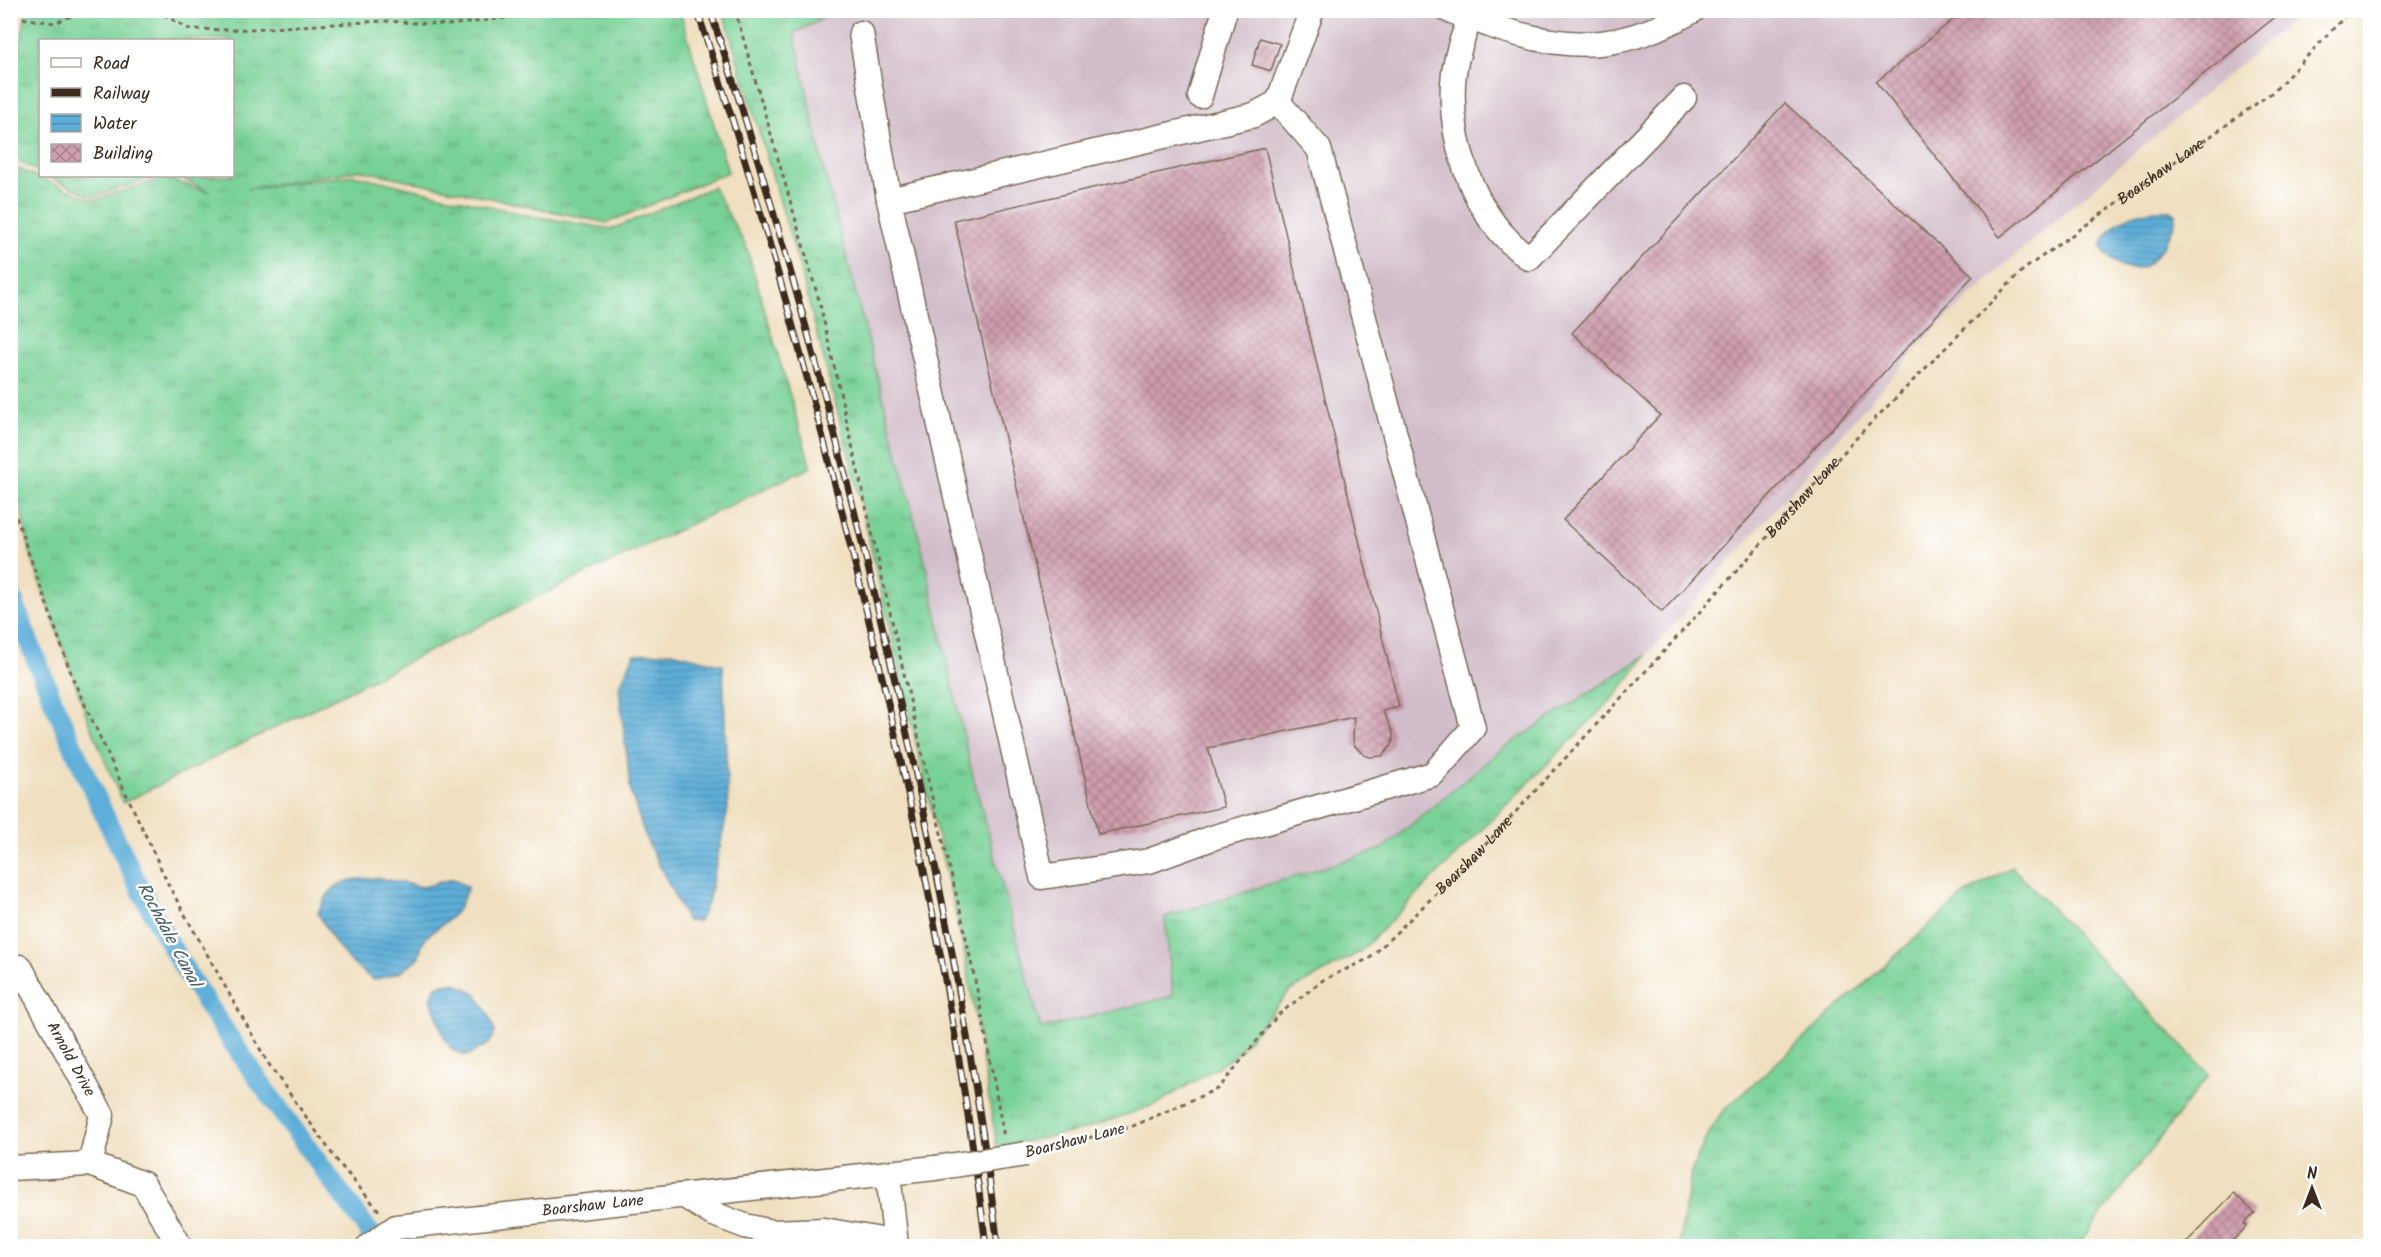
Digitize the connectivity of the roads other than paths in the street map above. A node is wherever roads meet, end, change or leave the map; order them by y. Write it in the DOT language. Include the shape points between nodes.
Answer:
graph roads {
  1 [pos="1225,10"];
  2 [pos="1312,10"];
  3 [pos="1694,10"];
  4 [pos="1459,14"];
  5 [pos="861,33"];
  6 [pos="1200,96"];
  7 [pos="1684,98"];
  8 [pos="1278,102"];
  9 [pos="889,200"];
  10 [pos="10,971"];
  11 [pos="1017,1156"];
  12 [pos="90,1164"];
  13 [pos="10,1168"];
  14 [pos="888,1173"];
  15 [pos="686,1197"];
  16 [pos="180,1246"];
  17 [pos="369,1246"];
  18 [pos="896,1246"];
  1 -- 6 [label="street"];
  2 -- 8 [label="street"];
  3 -- 4 [label="street" via="1635,37 1588,44 1534,37"];
  4 -- 7 [label="street" via="1453,85 1460,150 1469,181 1482,205 1508,241 1529,258"];
  5 -- 9 [label="street"];
  8 -- 9 [label="street" via="1254,115"];
  8 -- 9 [label="street" via="1319,149 1473,728 1433,774 1215,837 1149,861 1042,877"];
  10 -- 12 [label="street, Arnold Drive" via="20,967 102,1115"];
  11 -- 14 [label="street, Boarshaw Lane, bridge"];
  12 -- 13 [label="street"];
  12 -- 16 [label="street" via="142,1184"];
  14 -- 15 [label="street, Boarshaw Lane"];
  14 -- 18 [label="street"];
  15 -- 17 [label="street, Boarshaw Lane" via="392,1229"];
  15 -- 18 [label="street" via="711,1213 746,1226 772,1232 824,1230"];
}
